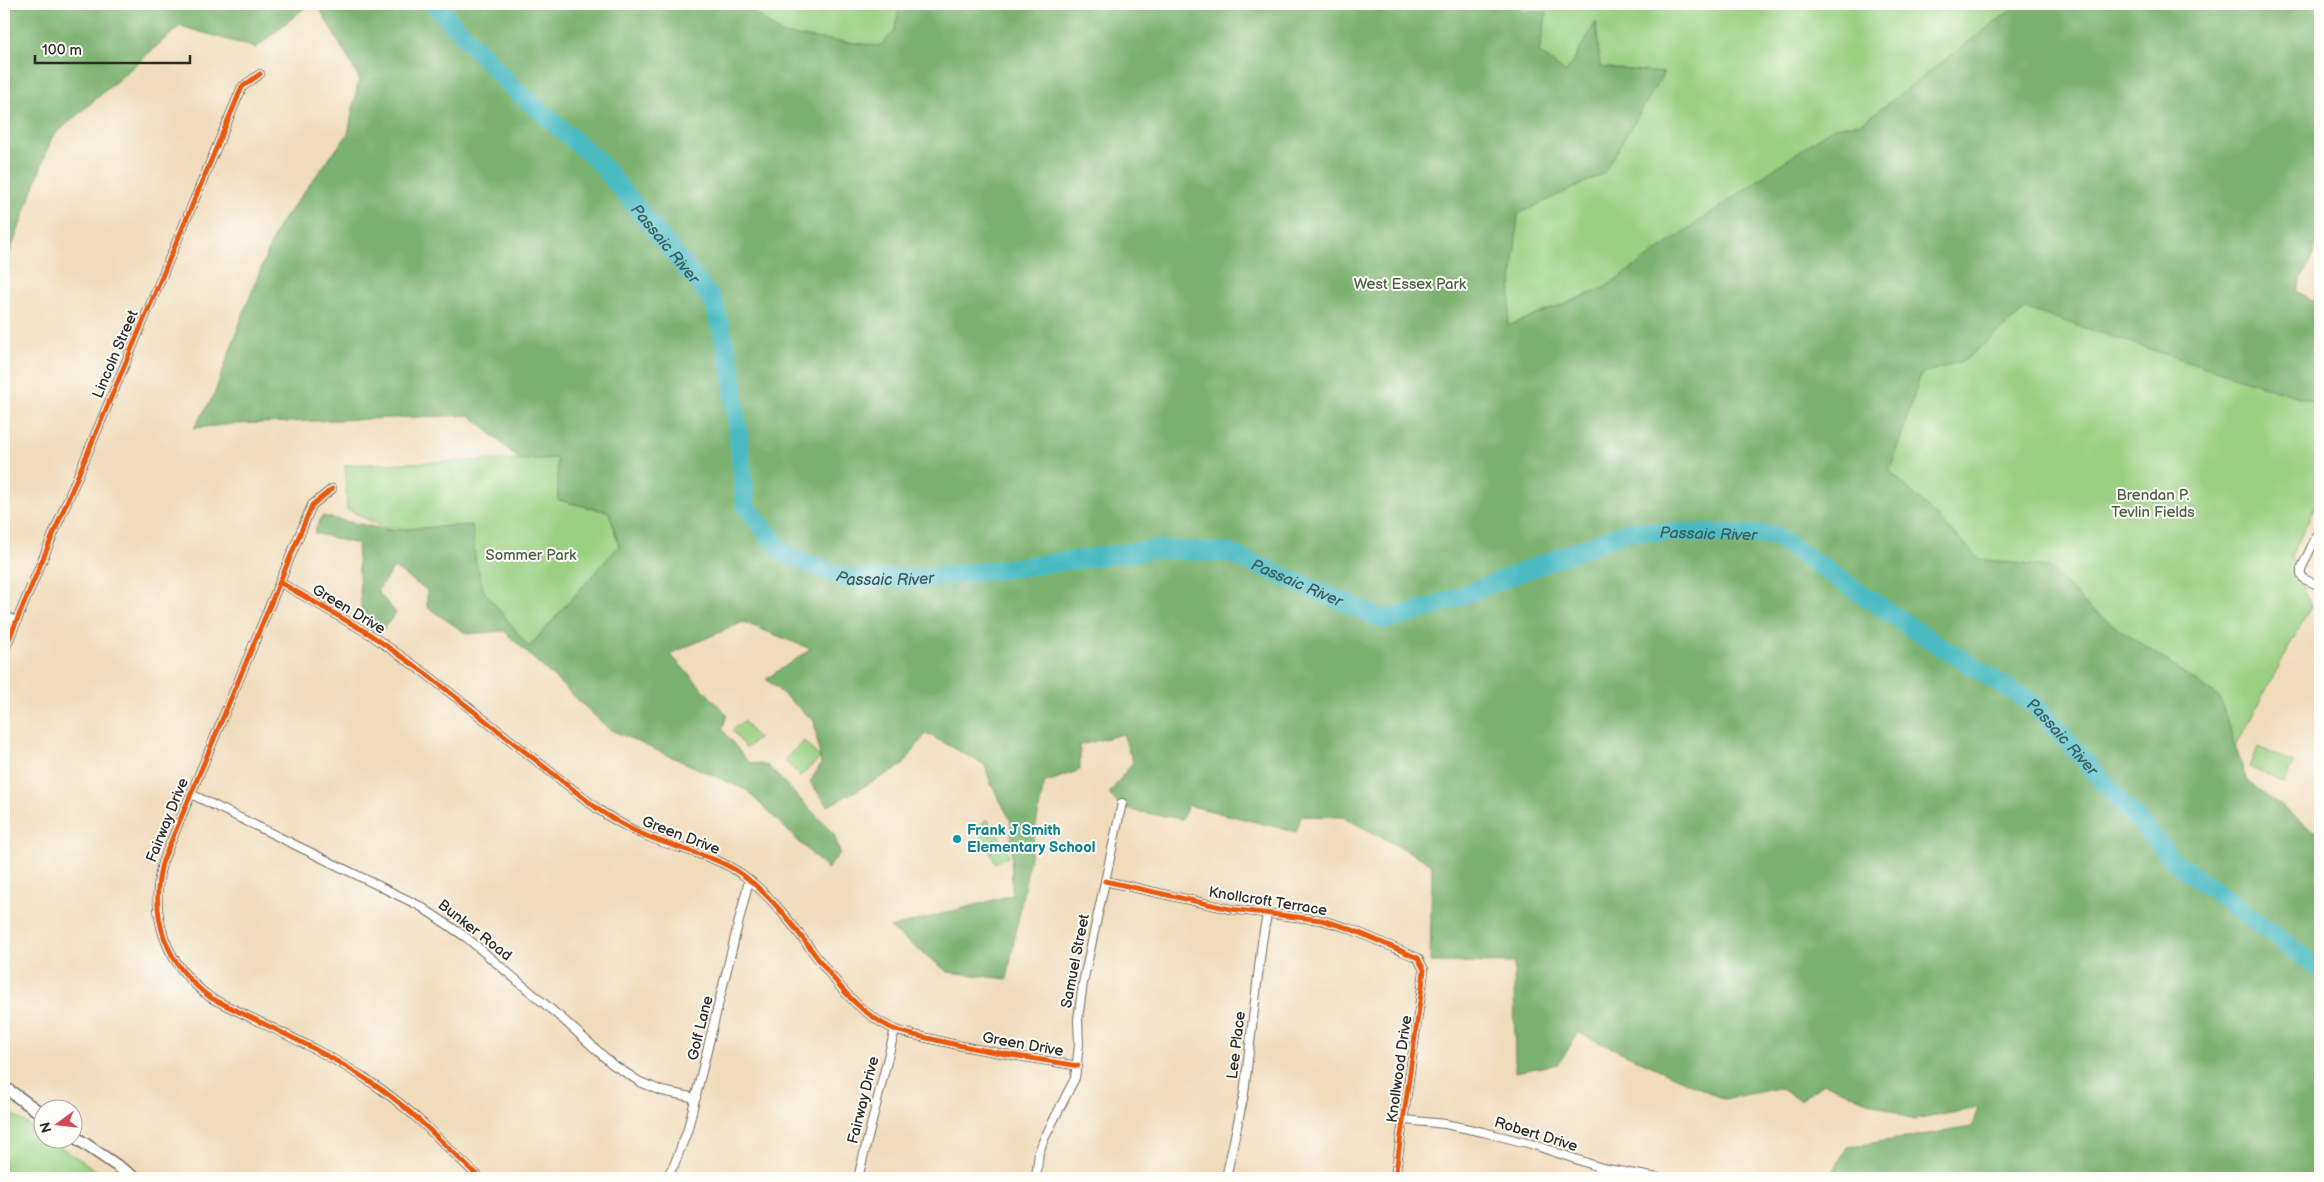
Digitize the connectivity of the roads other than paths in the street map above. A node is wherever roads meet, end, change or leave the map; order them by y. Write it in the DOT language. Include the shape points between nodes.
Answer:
graph roads {
  1 [pos="260,74"];
  2 [pos="332,489"];
  3 [pos="2320,529"];
  4 [pos="280,583"];
  5 [pos="2320,586"];
  6 [pos="4,615"];
  7 [pos="17,622"];
  8 [pos="4,651"];
  9 [pos="191,794"];
  10 [pos="1122,803"];
  11 [pos="750,880"];
  12 [pos="1105,881"];
  13 [pos="1267,914"];
  14 [pos="1421,963"];
  15 [pos="895,1029"];
  16 [pos="1078,1066"];
  17 [pos="4,1087"];
  18 [pos="696,1098"];
  19 [pos="32,1107"];
  20 [pos="1405,1120"];
  21 [pos="82,1142"];
  22 [pos="135,1178"];
  23 [pos="480,1178"];
  24 [pos="666,1178"];
  25 [pos="858,1178"];
  26 [pos="1036,1178"];
  27 [pos="1226,1178"];
  28 [pos="1395,1178"];
  29 [pos="1658,1178"];
  1 -- 7 [label="street, Lincoln Street" via="242,87"];
  2 -- 4 [label="street, Fairway Drive" via="312,505"];
  3 -- 5 [label="street" via="2301,570 2304,579"];
  4 -- 9 [label="street, Fairway Drive"];
  4 -- 11 [label="street, Green Drive" via="376,638 618,823 716,860"];
  6 -- 7 [label="street"];
  7 -- 8 [label="street, Lincoln Street"];
  9 -- 18 [label="street, Bunker Road" via="420,906 467,938 612,1064 640,1082 662,1091"];
  9 -- 23 [label="street, Fairway Drive" via="162,862 157,898 160,926 176,965 211,998 344,1065 373,1084 410,1113"];
  10 -- 12 [label="street, Samuel Street"];
  11 -- 15 [label="street, Green Drive" via="794,925 854,1001"];
  11 -- 18 [label="street, Golf Lane"];
  12 -- 13 [label="street, Knollcroft Terrace" via="1194,902"];
  12 -- 16 [label="street, Samuel Street" via="1083,983 1078,1019"];
  13 -- 14 [label="street, Knollcroft Terrace" via="1321,920 1348,928 1418,958"];
  13 -- 27 [label="street, Lee Place" via="1244,1094"];
  14 -- 20 [label="street, Knollwood Drive" via="1424,970"];
  15 -- 16 [label="street, Green Drive" via="957,1045"];
  15 -- 25 [label="street, Fairway Drive"];
  16 -- 26 [label="street, Samuel Street" via="1068,1096 1044,1138"];
  17 -- 19 [label="street"];
  18 -- 24 [label="street, Golf Lane" via="683,1146"];
  20 -- 28 [label="street, Knollwood Drive"];
  20 -- 29 [label="street, Robert Drive" via="1483,1132 1602,1168"];
  21 -- 22 [label="street"];
}
